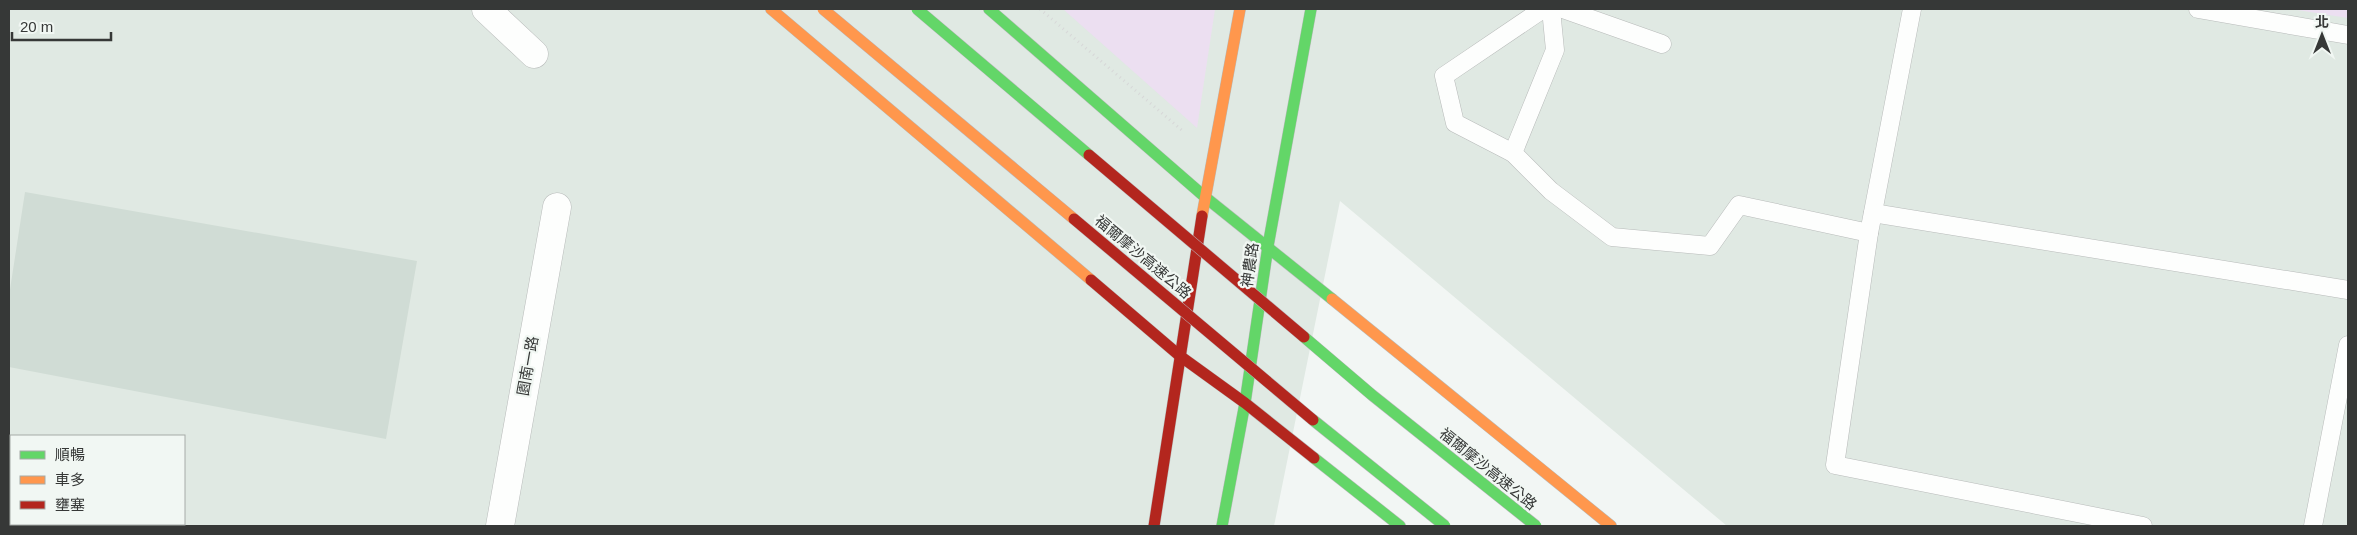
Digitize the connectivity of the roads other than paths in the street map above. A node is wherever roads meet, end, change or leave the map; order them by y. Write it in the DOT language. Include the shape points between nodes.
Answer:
graph roads {
  1 [pos="486,9"];
  2 [pos="771,9"];
  3 [pos="823,9"];
  4 [pos="917,9"];
  5 [pos="989,9"];
  6 [pos="1240,9"];
  7 [pos="1311,9"];
  8 [pos="1543,9"];
  9 [pos="1551,9"];
  10 [pos="1563,9"];
  11 [pos="1912,9"];
  12 [pos="2198,9"];
  13 [pos="2348,35"];
  14 [pos="1662,44"];
  15 [pos="534,54"];
  16 [pos="1513,153"];
  17 [pos="1205,197"];
  18 [pos="557,207"];
  19 [pos="1873,213"];
  20 [pos="1869,233"];
  21 [pos="1268,246"];
  22 [pos="2348,290"];
  23 [pos="2348,345"];
  24 [pos="1180,356"];
  25 [pos="1245,403"];
  26 [pos="500,526"];
  27 [pos="1154,526"];
  28 [pos="1222,526"];
  29 [pos="1400,526"];
  30 [pos="1445,526"];
  31 [pos="1536,526"];
  32 [pos="1611,526"];
  33 [pos="2143,526"];
  34 [pos="2313,526"];
  1 -- 15 [label="street"];
  2 -- 24 [label="main road"];
  3 -- 30 [label="main road, 福爾摩沙高速公路, bridge" via="1331,435"];
  4 -- 31 [label="main road, 福爾摩沙高速公路, bridge" via="1372,395"];
  5 -- 17 [label="main road"];
  6 -- 17 [label="main road"];
  7 -- 21 [label="main road, 神農路"];
  8 -- 16 [label="lane" via="1444,76 1454,123"];
  9 -- 16 [label="lane" via="1555,50"];
  10 -- 14 [label="lane"];
  11 -- 19 [label="lane"];
  12 -- 13 [label="lane"];
  16 -- 20 [label="lane" via="1551,191 1612,237 1710,246 1739,204"];
  17 -- 21 [label="main road"];
  17 -- 24 [label="main road"];
  18 -- 26 [label="street, 園南一路"];
  19 -- 20 [label="lane"];
  19 -- 22 [label="lane"];
  20 -- 33 [label="lane" via="1835,464"];
  21 -- 25 [label="main road, 神農路"];
  21 -- 32 [label="main road"];
  23 -- 34 [label="lane"];
  24 -- 25 [label="main road"];
  24 -- 27 [label="main road"];
  25 -- 28 [label="main road, 神農路"];
  25 -- 29 [label="main road"];
}
